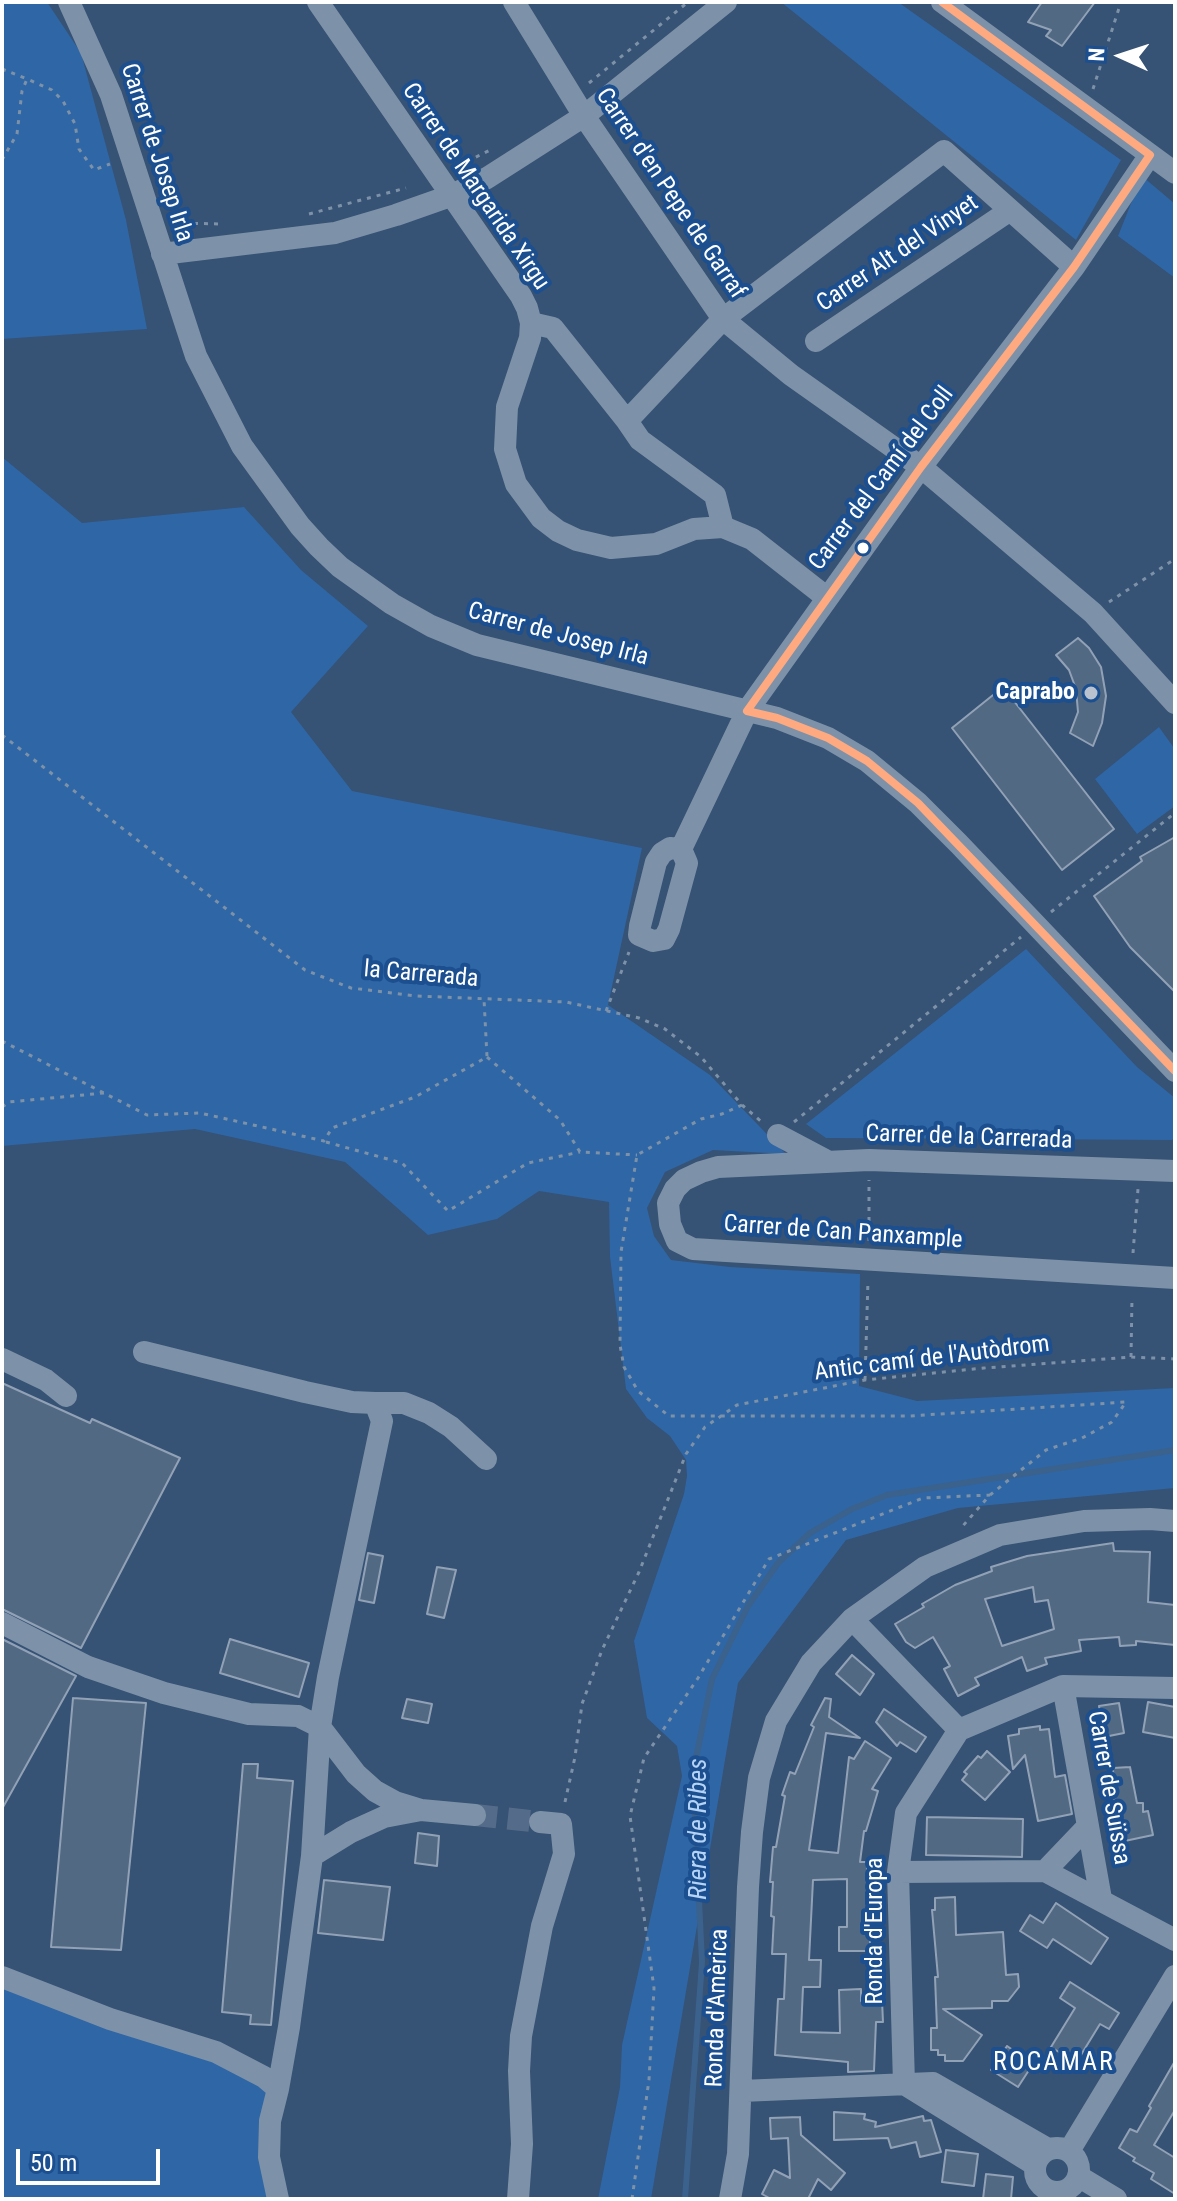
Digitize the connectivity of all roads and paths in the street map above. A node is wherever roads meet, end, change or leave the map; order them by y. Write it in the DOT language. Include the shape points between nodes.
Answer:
graph roads {
  1 [pos="69,2"];
  2 [pos="318,2"];
  3 [pos="514,2"];
  4 [pos="726,2"];
  5 [pos="942,2"];
  6 [pos="1121,2"];
  7 [pos="2,69"];
  8 [pos="27,79"];
  9 [pos="1087,107"];
  10 [pos="584,116"];
  11 [pos="1150,155"];
  12 [pos="133,157"];
  13 [pos="2,160"];
  14 [pos="1175,173"];
  15 [pos="450,196"];
  16 [pos="1009,211"];
  17 [pos="162,254"];
  18 [pos="1074,267"];
  19 [pos="723,319"];
  20 [pos="531,323"];
  21 [pos="816,341"];
  22 [pos="627,421"];
  23 [pos="921,467"];
  24 [pos="723,527"];
  25 [pos="1175,559"];
  26 [pos="826,597"];
  27 [pos="1093,613"];
  28 [pos="1175,703"];
  29 [pos="747,711"];
  30 [pos="2,735"];
  31 [pos="1175,813"];
  32 [pos="1036,924"];
  33 [pos="639,935"];
  34 [pos="484,999"];
  35 [pos="606,1011"];
  36 [pos="2,1041"];
  37 [pos="487,1057"];
  38 [pos="1175,1071"];
  39 [pos="104,1092"];
  40 [pos="742,1105"];
  41 [pos="2,1107"];
  42 [pos="778,1135"];
  43 [pos="324,1141"];
  44 [pos="580,1152"];
  45 [pos="637,1155"];
  46 [pos="830,1163"];
  47 [pos="781,1165"];
  48 [pos="1169,1167"];
  49 [pos="1175,1278"];
  50 [pos="144,1352"];
  51 [pos="2,1359"];
  52 [pos="1175,1359"];
  53 [pos="66,1396"];
  54 [pos="375,1403"];
  55 [pos="726,1414"];
  56 [pos="486,1459"];
  57 [pos="1175,1521"];
  58 [pos="852,1619"];
  59 [pos="2,1623"];
  60 [pos="1063,1686"];
  61 [pos="1175,1688"];
  62 [pos="320,1727"];
  63 [pos="959,1730"];
  64 [pos="421,1810"];
  65 [pos="475,1815"];
  66 [pos="550,1823"];
  67 [pos="1087,1827"];
  68 [pos="312,1856"];
  69 [pos="1045,1871"];
  70 [pos="898,1872"];
  71 [pos="1101,1899"];
  72 [pos="1175,1940"];
  73 [pos="1175,1976"];
  74 [pos="2,1977"];
  75 [pos="904,2084"];
  76 [pos="278,2089"];
  77 [pos="741,2091"];
  78 [pos="1051,2155"];
  79 [pos="1078,2188"];
  80 [pos="1041,2194"];
  81 [pos="278,2199"];
  82 [pos="518,2199"];
  83 [pos="632,2199"];
  84 [pos="730,2199"];
  85 [pos="1116,2199"];
  1 -- 12 [label="street, Carrer de Josep Irla"];
  2 -- 15 [label="street, Carrer de Margarida Xirgu"];
  3 -- 10 [label="street, Carrer d'en Pepe de Garraf"];
  4 -- 10 [label="street"];
  5 -- 9 [label="street"];
  6 -- 9 [label="path"];
  7 -- 8 [label="path"];
  8 -- 12 [label="path" via="63,101 75,124 79,149 94,170"];
  8 -- 13 [label="path" via="17,134"];
  9 -- 11 [label="street"];
  10 -- 15 [label="street"];
  10 -- 19 [label="street, Carrer d'en Pepe de Garraf"];
  11 -- 14 [label="street"];
  11 -- 18 [label="street, Carrer del Camí del Coll"];
  12 -- 17 [label="street, Carrer de Josep Irla"];
  15 -- 17 [label="street" via="335,233"];
  15 -- 20 [label="street, Carrer de Margarida Xirgu" via="521,296"];
  16 -- 18 [label="street"];
  16 -- 19 [label="street" via="944,151"];
  16 -- 21 [label="street, Carrer Alt del Vinyet"];
  17 -- 29 [label="street, Carrer de Josep Irla" via="196,356 242,446 300,526 340,567 392,604 477,645"];
  18 -- 23 [label="street, Carrer del Camí del Coll"];
  19 -- 22 [label="street"];
  19 -- 23 [label="street, Carrer d'en Pepe de Garraf" via="791,375"];
  20 -- 22 [label="street" via="553,328"];
  20 -- 24 [label="street, Carrer de Margarida Xirgu" via="527,352 507,407 505,449 516,484 541,518 577,540 611,548 643,547 694,529"];
  22 -- 24 [label="street" via="640,440 715,495"];
  23 -- 26 [label="street, Carrer del Camí del Coll"];
  23 -- 27 [label="street, Carrer d'en Pepe de Garraf"];
  24 -- 26 [label="street" via="752,539"];
  25 -- 27 [label="path"];
  26 -- 29 [label="street, Carrer del Camí del Coll"];
  27 -- 28 [label="street, Carrer d'en Pepe de Garraf"];
  29 -- 32 [label="street, Carrer de Josep Irla" via="828,738 867,761 918,803"];
  29 -- 33 [label="street, Carrer del Camí del Coll" via="681,849 670,848 656,862"];
  30 -- 34 [label="path, la Carrerada" via="305,970 351,988"];
  31 -- 32 [label="path"];
  32 -- 38 [label="street, Carrer de Josep Irla"];
  32 -- 42 [label="path"];
  33 -- 35 [label="path"];
  34 -- 35 [label="path, la Carrerada" via="566,1002"];
  34 -- 37 [label="path"];
  35 -- 40 [label="path, la Carrerada" via="665,1029 701,1057"];
  36 -- 39 [label="path"];
  37 -- 43 [label="path" via="415,1097 332,1128"];
  37 -- 44 [label="path" via="560,1120"];
  39 -- 41 [label="path"];
  39 -- 43 [label="path" via="147,1115 200,1113"];
  40 -- 42 [label="path, la Carrerada"];
  40 -- 45 [label="path" via="701,1119"];
  42 -- 46 [label="street"];
  43 -- 44 [label="path" via="402,1163 448,1211 528,1163"];
  44 -- 45 [label="path"];
  45 -- 55 [label="path" via="621,1252 624,1367 638,1391 669,1416"];
  46 -- 47 [label="street, Carrer de la Carrerada"];
  46 -- 48 [label="street, Carrer de la Carrerada"];
  47 -- 49 [label="street, Carrer de Can Panxample" via="718,1167 684,1180 668,1203 677,1241 693,1249"];
  50 -- 54 [label="street" via="305,1392"];
  51 -- 53 [label="street"];
  52 -- 55 [label="path, Antic camí de l'Autòdrom" via="1131,1357 865,1380 737,1405"];
  54 -- 56 [label="street" via="404,1403 429,1413"];
  54 -- 62 [label="street" via="382,1421"];
  55 -- 66 [label="path, Antic camí de l'Autòdrom" via="705,1427 686,1454 582,1704 577,1741"];
  55 -- 83 [label="path" via="909,1416 1126,1402 1112,1422 1046,1450 990,1495 923,1498 769,1559 644,1758 630,1816 654,1988 649,2080"];
  57 -- 58 [label="street, Ronda d'Amèrica" via="1084,1521 1000,1535 925,1567"];
  58 -- 63 [label="street"];
  58 -- 77 [label="street, Ronda d'Amèrica" via="811,1663 776,1721 759,1778 748,1887"];
  59 -- 62 [label="street" via="106,1675 222,1709 298,1716"];
  60 -- 61 [label="street"];
  60 -- 63 [label="street"];
  60 -- 67 [label="street, Carrer de Suïssa"];
  62 -- 64 [label="street" via="375,1791"];
  62 -- 68 [label="street"];
  63 -- 70 [label="street, Ronda d'Europa" via="906,1813"];
  64 -- 65 [label="street"];
  64 -- 68 [label="street" via="384,1817"];
  66 -- 82 [label="street" via="564,1854 542,1926 521,2036"];
  67 -- 69 [label="street"];
  67 -- 71 [label="street, Carrer de Suïssa"];
  68 -- 76 [label="street"];
  69 -- 70 [label="street"];
  69 -- 71 [label="street"];
  70 -- 75 [label="street, Ronda d'Europa"];
  71 -- 72 [label="street"];
  73 -- 78 [label="street"];
  74 -- 76 [label="street" via="123,2024 216,2052"];
  75 -- 77 [label="street"];
  75 -- 78 [label="street"];
  76 -- 81 [label="street" via="269,2157"];
  77 -- 84 [label="street, Ronda d'Amèrica"];
  78 -- 79 [label="street" via="1079,2167"];
  78 -- 80 [label="street" via="1038,2183"];
  79 -- 80 [label="street"];
  79 -- 85 [label="street"];
}
